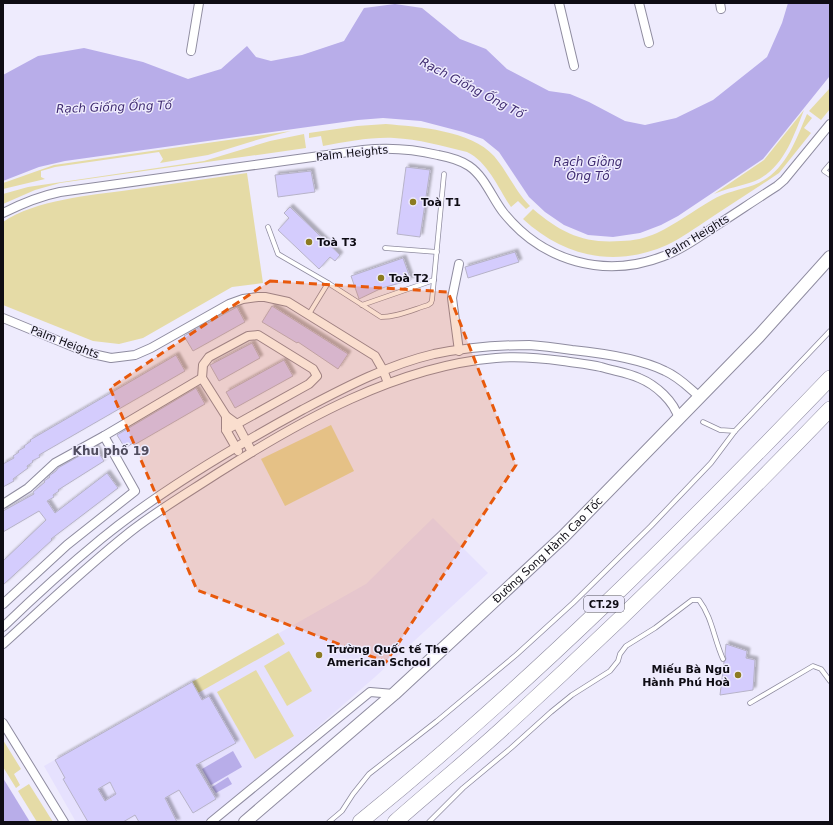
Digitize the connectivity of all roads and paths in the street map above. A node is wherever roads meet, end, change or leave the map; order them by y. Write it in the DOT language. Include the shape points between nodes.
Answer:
graph roads {
  1 [pos="199,3"];
  2 [pos="559,3"];
  3 [pos="639,3"];
  4 [pos="649,43"];
  5 [pos="191,51"];
  6 [pos="574,66"];
  7 [pos="830,124"];
  8 [pos="830,164"];
  9 [pos="444,174"];
  10 [pos="830,175"];
  11 [pos="3,213"];
  12 [pos="268,227"];
  13 [pos="385,248"];
  14 [pos="437,252"];
  15 [pos="830,257"];
  16 [pos="459,264"];
  17 [pos="434,280"];
  18 [pos="328,283"];
  19 [pos="362,305"];
  20 [pos="310,314"];
  21 [pos="3,318"];
  22 [pos="830,331"];
  23 [pos="458,351"];
  24 [pos="383,370"];
  25 [pos="202,378"];
  26 [pos="830,378"];
  27 [pos="388,383"];
  28 [pos="700,397"];
  29 [pos="830,409"];
  30 [pos="226,416"];
  31 [pos="679,419"];
  32 [pos="703,422"];
  33 [pos="237,424"];
  34 [pos="226,430"];
  35 [pos="735,431"];
  36 [pos="104,436"];
  37 [pos="247,441"];
  38 [pos="236,448"];
  39 [pos="252,452"];
  40 [pos="242,458"];
  41 [pos="3,504"];
  42 [pos="3,604"];
  43 [pos="3,627"];
  44 [pos="3,644"];
  45 [pos="723,659"];
  46 [pos="830,681"];
  47 [pos="394,694"];
  48 [pos="750,703"];
  49 [pos="3,723"];
  50 [pos="364,819"];
  51 [pos="64,822"];
  52 [pos="211,822"];
  53 [pos="245,822"];
  54 [pos="329,822"];
  55 [pos="395,822"];
  56 [pos="429,822"];
  1 -- 5 [label="street"];
  2 -- 6 [label="street"];
  3 -- 4 [label="street"];
  7 -- 11 [label="street, Palm Heights" via="777,186 680,248 657,259 628,266 589,265 572,261 547,249 512,223 470,167 447,157 401,148 363,150 60,192"];
  8 -- 10 [label="lane" via="824,171"];
  9 -- 14 [label="lane"];
  12 -- 18 [label="lane" via="278,254"];
  13 -- 14 [label="lane"];
  14 -- 17 [label="lane"];
  15 -- 28 [label="main road, Đường Song Hành Cao Tốc"];
  16 -- 23 [label="street" via="452,298"];
  17 -- 19 [label="lane"];
  17 -- 19 [label="lane" via="431,304 407,313 381,317"];
  18 -- 19 [label="lane"];
  18 -- 20 [label="lane"];
  20 -- 21 [label="street, Palm Heights" via="288,302 265,297 243,299 221,308 143,352 111,358 88,353"];
  20 -- 24 [label="street, Palm Heights" via="375,356"];
  22 -- 35 [label="lane"];
  23 -- 24 [label="street" via="433,354"];
  23 -- 28 [label="street" via="529,345 588,351 628,359 666,371"];
  24 -- 27 [label="street, Palm Heights"];
  24 -- 37 [label="street" via="344,388"];
  25 -- 30 [label="street"];
  25 -- 33 [label="street" via="203,365 209,357 248,336 258,335 313,369 317,376 309,384"];
  25 -- 36 [label="street"];
  26 -- 50 [label="highway, CT.29" via="606,603 487,714"];
  27 -- 31 [label="street" via="454,365 496,358 539,358 595,366 638,377 669,399 676,408"];
  27 -- 39 [label="street" via="286,432"];
  28 -- 31 [label="main road, Đường Song Hành Cao Tốc"];
  29 -- 55 [label="highway, CT.29" via="620,618 501,731"];
  30 -- 33 [label="street"];
  30 -- 34 [label="street"];
  31 -- 47 [label="main road, Đường Song Hành Cao Tốc" via="563,537"];
  32 -- 35 [label="lane" via="720,430"];
  33 -- 34 [label="street"];
  33 -- 37 [label="street"];
  34 -- 38 [label="street"];
  35 -- 54 [label="lane" via="710,463 652,526 573,603 504,665 370,774 342,812"];
  36 -- 41 [label="street" via="55,463 28,488"];
  36 -- 42 [label="street" via="135,492 67,545"];
  37 -- 38 [label="street"];
  37 -- 39 [label="street"];
  38 -- 40 [label="street"];
  38 -- 43 [label="street" via="161,495 101,539"];
  39 -- 40 [label="street"];
  40 -- 44 [label="street" via="131,531"];
  45 -- 56 [label="lane" via="703,606 699,600 692,600 626,646 610,671 551,712 463,788"];
  46 -- 48 [label="lane" via="821,669 813,666"];
  47 -- 52 [label="street" via="370,692"];
  47 -- 53 [label="main road, Đường Song Hành Cao Tốc"];
  49 -- 51 [label="street"];
}
